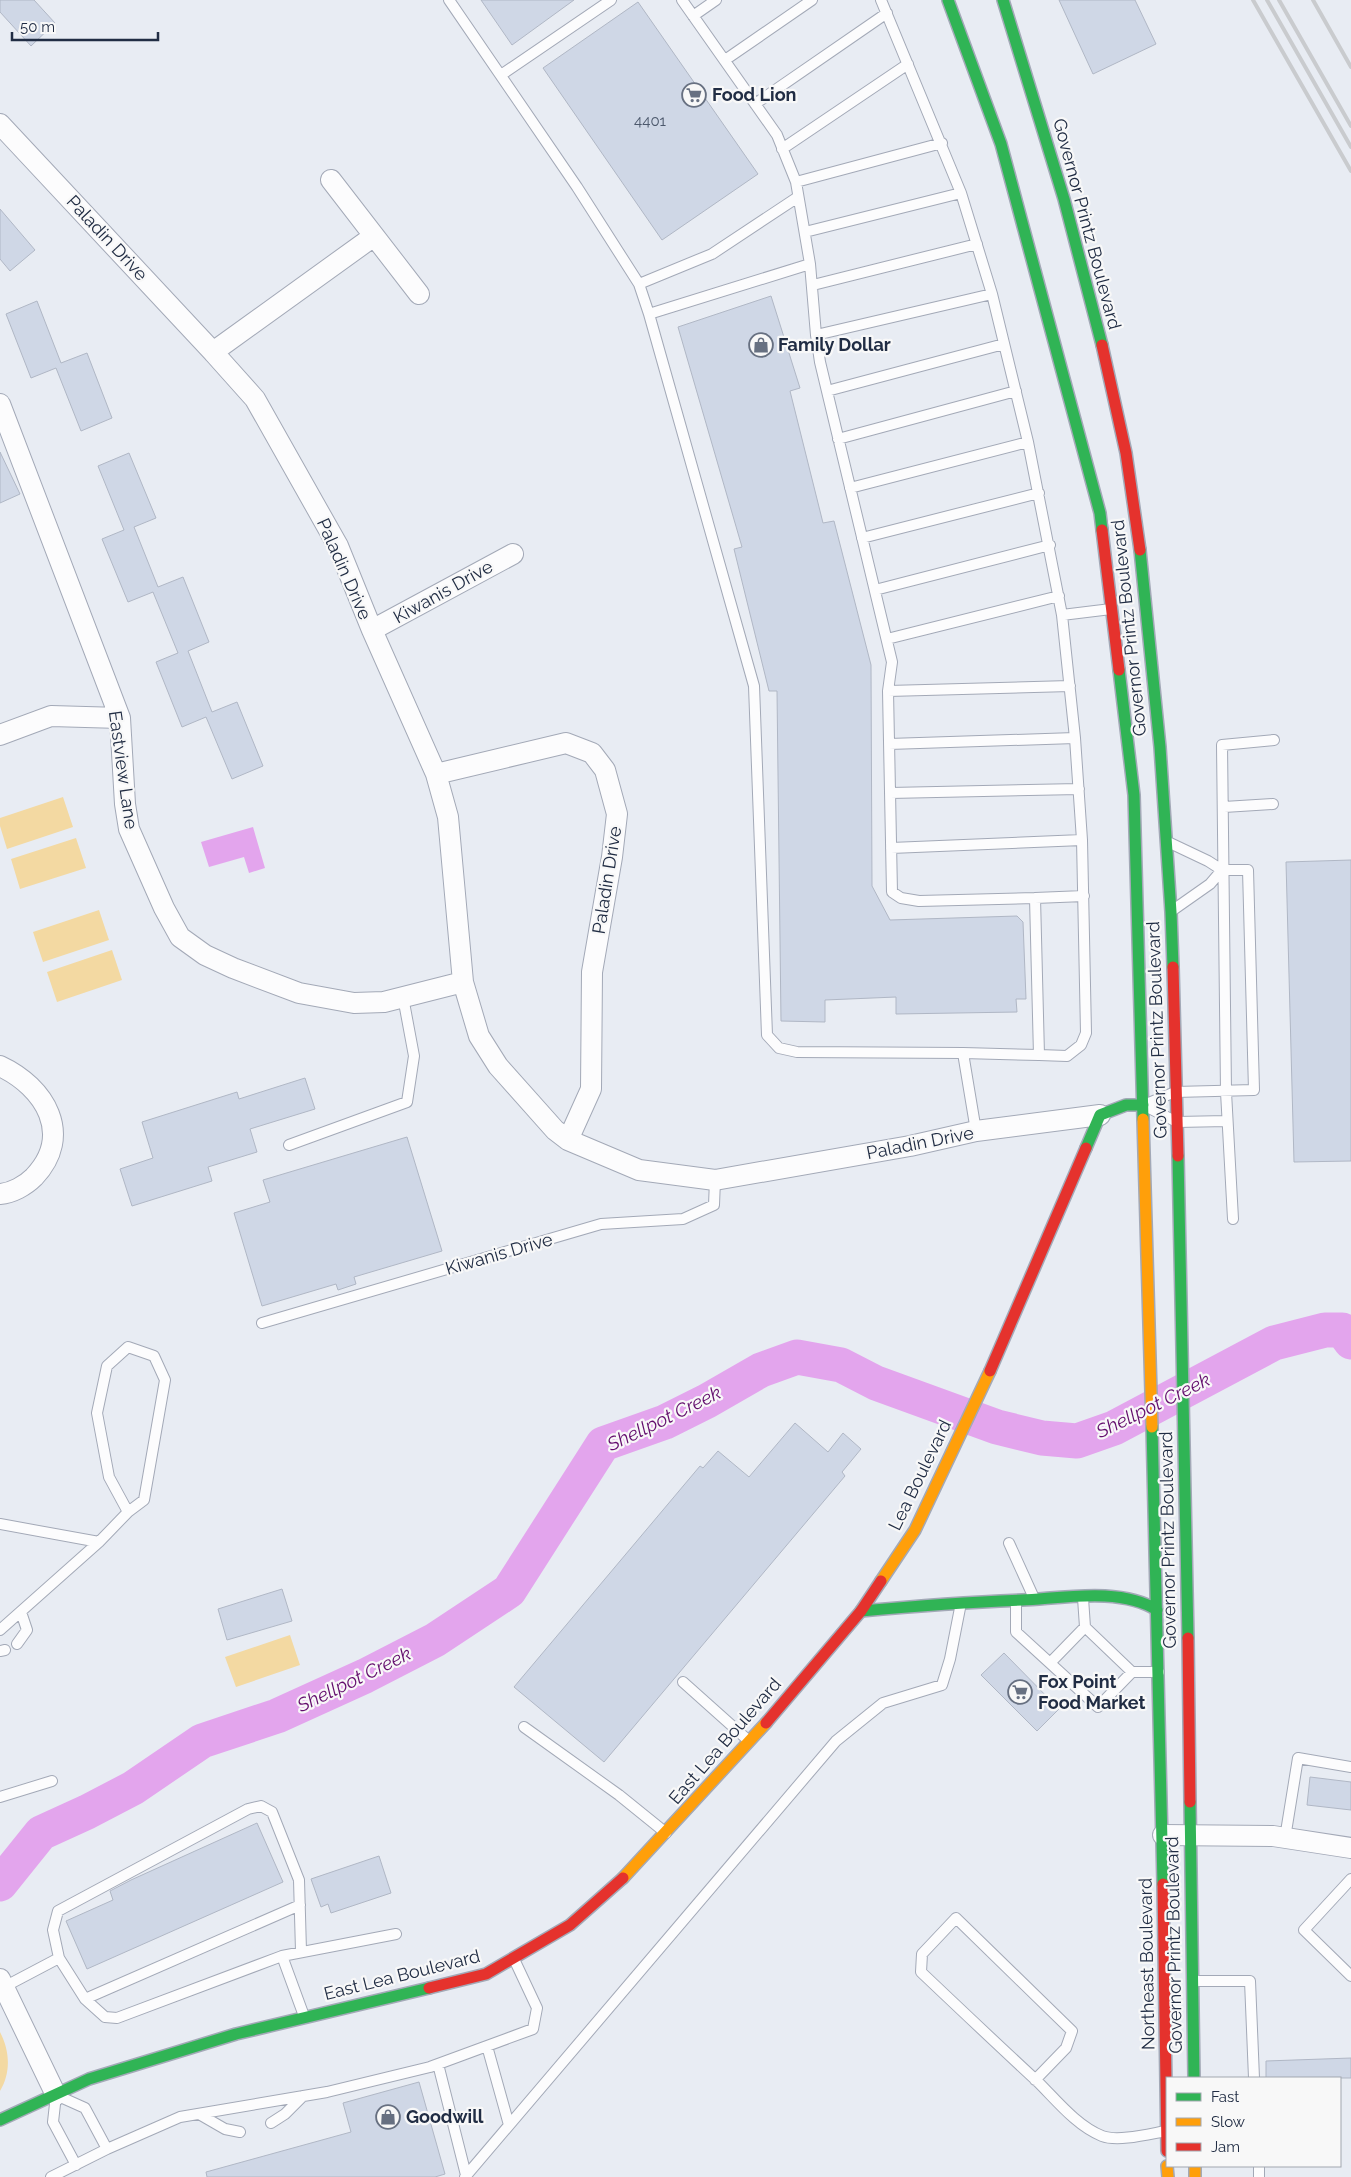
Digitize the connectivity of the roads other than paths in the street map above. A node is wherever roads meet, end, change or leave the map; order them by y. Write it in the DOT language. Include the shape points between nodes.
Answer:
graph roads {
  1 [pos="449,0"];
  2 [pos="611,0"];
  3 [pos="682,0"];
  4 [pos="716,0"];
  5 [pos="812,0"];
  6 [pos="881,0"];
  7 [pos="948,0"];
  8 [pos="1002,0"];
  9 [pos="886,13"];
  10 [pos="693,16"];
  11 [pos="725,60"];
  12 [pos="908,64"];
  13 [pos="500,76"];
  14 [pos="755,104"];
  15 [pos="0,124"];
  16 [pos="942,143"];
  17 [pos="782,149"];
  18 [pos="332,180"];
  19 [pos="796,182"];
  20 [pos="961,193"];
  21 [pos="798,197"];
  22 [pos="805,232"];
  23 [pos="374,236"];
  24 [pos="977,244"];
  25 [pos="810,264"];
  26 [pos="639,284"];
  27 [pos="813,285"];
  28 [pos="419,294"];
  29 [pos="992,294"];
  30 [pos="649,314"];
  31 [pos="816,335"];
  32 [pos="1004,344"];
  33 [pos="213,352"];
  34 [pos="827,390"];
  35 [pos="1016,391"];
  36 [pos="0,404"];
  37 [pos="838,439"];
  38 [pos="1028,442"];
  39 [pos="850,488"];
  40 [pos="1039,493"];
  41 [pos="862,538"];
  42 [pos="1050,545"];
  43 [pos="513,554"];
  44 [pos="875,590"];
  45 [pos="1059,596"];
  46 [pos="1112,609"];
  47 [pos="1062,615"];
  48 [pos="1122,618"];
  49 [pos="372,630"];
  50 [pos="887,639"];
  51 [pos="1070,686"];
  52 [pos="888,691"];
  53 [pos="120,718"];
  54 [pos="0,735"];
  55 [pos="1075,738"];
  56 [pos="1274,740"];
  57 [pos="889,744"];
  58 [pos="436,774"];
  59 [pos="1079,789"];
  60 [pos="890,793"];
  61 [pos="1273,804"];
  62 [pos="1224,807"];
  63 [pos="1155,831"];
  64 [pos="1082,840"];
  65 [pos="1165,841"];
  66 [pos="891,848"];
  67 [pos="1222,870"];
  68 [pos="1084,896"];
  69 [pos="1035,898"];
  70 [pos="1171,912"];
  71 [pos="463,982"];
  72 [pos="403,997"];
  73 [pos="963,1053"];
  74 [pos="1039,1055"];
  75 [pos="0,1066"];
  76 [pos="1176,1092"];
  77 [pos="1226,1092"];
  78 [pos="1143,1105"];
  79 [pos="1100,1115"];
  80 [pos="1228,1121"];
  81 [pos="1177,1122"];
  82 [pos="976,1131"];
  83 [pos="568,1140"];
  84 [pos="288,1145"];
  85 [pos="715,1180"];
  86 [pos="0,1194"];
  87 [pos="1233,1218"];
  88 [pos="262,1323"];
  89 [pos="128,1512"];
  90 [pos="0,1524"];
  91 [pos="98,1542"];
  92 [pos="1008,1543"];
  93 [pos="1083,1597"];
  94 [pos="1016,1599"];
  95 [pos="1034,1599"];
  96 [pos="961,1602"];
  97 [pos="861,1610"];
  98 [pos="1157,1610"];
  99 [pos="21,1612"];
  100 [pos="1167,1626"];
  101 [pos="1085,1627"];
  102 [pos="0,1630"];
  103 [pos="1175,1642"];
  104 [pos="17,1644"];
  105 [pos="1050,1663"];
  106 [pos="1132,1672"];
  107 [pos="1159,1672"];
  108 [pos="1188,1672"];
  109 [pos="683,1682"];
  110 [pos="524,1727"];
  111 [pos="750,1742"];
  112 [pos="1351,1767"];
  113 [pos="1162,1777"];
  114 [pos="52,1781"];
  115 [pos="0,1798"];
  116 [pos="666,1834"];
  117 [pos="1163,1835"];
  118 [pos="1190,1835"];
  119 [pos="1285,1838"];
  120 [pos="1351,1848"];
  121 [pos="1351,1879"];
  122 [pos="300,1905"];
  123 [pos="396,1934"];
  124 [pos="301,1952"];
  125 [pos="282,1956"];
  126 [pos="59,1958"];
  127 [pos="514,1958"];
  128 [pos="1351,1976"];
  129 [pos="1192,1981"];
  130 [pos="2,1983"];
  131 [pos="85,1999"];
  132 [pos="304,2017"];
  133 [pos="487,2046"];
  134 [pos="438,2064"];
  135 [pos="1166,2077"];
  136 [pos="1194,2077"];
  137 [pos="1254,2077"];
  138 [pos="1035,2080"];
  139 [pos="56,2095"];
  140 [pos="303,2096"];
  141 [pos="199,2114"];
  142 [pos="0,2120"];
  143 [pos="272,2123"];
  144 [pos="509,2125"];
  145 [pos="1166,2131"];
  146 [pos="240,2132"];
  147 [pos="107,2149"];
  148 [pos="76,2165"];
  149 [pos="466,2176"];
  150 [pos="51,2177"];
  1 -- 13 [label="lane"];
  2 -- 13 [label="lane"];
  3 -- 10 [label="lane"];
  4 -- 10 [label="lane"];
  5 -- 11 [label="lane"];
  6 -- 9 [label="lane"];
  7 -- 46 [label="main road, Governor Printz Boulevard" via="1001,144 1100,513"];
  8 -- 65 [label="main road, Governor Printz Boulevard" via="1064,199 1102,343 1126,453 1144,581 1160,747"];
  9 -- 12 [label="lane"];
  9 -- 14 [label="lane"];
  10 -- 11 [label="lane"];
  11 -- 14 [label="lane"];
  12 -- 16 [label="lane"];
  12 -- 17 [label="lane"];
  13 -- 26 [label="lane"];
  14 -- 17 [label="lane" via="777,135"];
  15 -- 33 [label="street, Paladin Drive"];
  16 -- 19 [label="lane"];
  16 -- 20 [label="lane"];
  17 -- 19 [label="lane"];
  18 -- 23 [label="street"];
  19 -- 21 [label="lane"];
  20 -- 22 [label="lane"];
  20 -- 24 [label="lane"];
  21 -- 22 [label="lane"];
  21 -- 26 [label="lane" via="712,254"];
  22 -- 25 [label="lane"];
  23 -- 28 [label="street"];
  23 -- 33 [label="street"];
  24 -- 27 [label="lane"];
  24 -- 29 [label="lane"];
  25 -- 27 [label="lane"];
  25 -- 30 [label="lane"];
  26 -- 30 [label="lane"];
  27 -- 31 [label="lane"];
  29 -- 31 [label="lane"];
  29 -- 32 [label="lane"];
  30 -- 73 [label="lane" via="754,686 767,1035 778,1048 797,1052"];
  31 -- 34 [label="lane"];
  32 -- 34 [label="lane"];
  32 -- 35 [label="lane"];
  33 -- 49 [label="street, Paladin Drive" via="260,408 338,546"];
  34 -- 37 [label="lane"];
  35 -- 37 [label="lane"];
  35 -- 38 [label="lane"];
  36 -- 53 [label="street, Eastview Lane"];
  37 -- 39 [label="lane"];
  38 -- 39 [label="lane"];
  38 -- 40 [label="lane"];
  39 -- 41 [label="lane"];
  40 -- 41 [label="lane"];
  40 -- 42 [label="lane"];
  41 -- 44 [label="lane"];
  42 -- 44 [label="lane"];
  42 -- 45 [label="lane"];
  43 -- 49 [label="street, Kiwanis Drive"];
  44 -- 50 [label="lane"];
  45 -- 47 [label="lane"];
  45 -- 50 [label="lane"];
  46 -- 47 [label="lane"];
  46 -- 48 [label="main road"];
  46 -- 78 [label="main road, Governor Printz Boulevard" via="1134,796"];
  47 -- 51 [label="lane"];
  49 -- 58 [label="street, Paladin Drive"];
  50 -- 52 [label="lane" via="892,662"];
  51 -- 52 [label="lane"];
  51 -- 55 [label="lane"];
  52 -- 57 [label="lane"];
  53 -- 54 [label="street" via="51,716"];
  53 -- 72 [label="street, Eastview Lane" via="124,804 129,829 180,937 205,955 300,993 354,1003 384,1002"];
  55 -- 57 [label="lane"];
  55 -- 59 [label="lane"];
  56 -- 62 [label="lane" via="1222,745"];
  57 -- 60 [label="lane"];
  58 -- 71 [label="street, Paladin Drive" via="448,817"];
  58 -- 83 [label="street, Paladin Drive" via="566,744 592,753 605,770 617,814 592,972 591,1089"];
  59 -- 60 [label="lane"];
  59 -- 64 [label="lane"];
  60 -- 66 [label="lane"];
  61 -- 62 [label="lane"];
  62 -- 67 [label="lane"];
  63 -- 65 [label="main road"];
  64 -- 66 [label="lane"];
  64 -- 68 [label="lane"];
  65 -- 67 [label="lane"];
  65 -- 70 [label="main road, Governor Printz Boulevard"];
  66 -- 69 [label="lane" via="892,892 900,898 919,901"];
  67 -- 70 [label="lane" via="1210,884"];
  67 -- 77 [label="lane"];
  67 -- 77 [label="lane" via="1248,870 1254,1090"];
  68 -- 69 [label="lane"];
  68 -- 74 [label="lane" via="1086,1032 1081,1045 1067,1056"];
  69 -- 74 [label="lane"];
  70 -- 76 [label="main road, Governor Printz Boulevard"];
  71 -- 72 [label="street, Eastview Lane"];
  71 -- 83 [label="street, Paladin Drive" via="479,1036 498,1066 555,1130"];
  72 -- 84 [label="lane" via="414,1056 407,1102"];
  73 -- 74 [label="lane"];
  73 -- 82 [label="lane"];
  75 -- 86 [label="street" via="32,1086 45,1103 53,1134 50,1153 42,1168 18,1189"];
  76 -- 77 [label="lane"];
  76 -- 78 [label="lane"];
  76 -- 81 [label="main road, Governor Printz Boulevard"];
  77 -- 80 [label="lane"];
  78 -- 79 [label="main road" via="1126,1105"];
  78 -- 81 [label="lane"];
  78 -- 98 [label="main road, Governor Printz Boulevard"];
  79 -- 82 [label="street, Paladin Drive"];
  79 -- 97 [label="main road, Lea Boulevard" via="992,1368 916,1530"];
  80 -- 81 [label="lane"];
  80 -- 87 [label="lane"];
  81 -- 108 [label="main road, Governor Printz Boulevard"];
  82 -- 85 [label="street, Paladin Drive" via="910,1146"];
  83 -- 85 [label="street, Paladin Drive" via="639,1170"];
  85 -- 88 [label="lane, Kiwanis Drive" via="714,1204 684,1219 602,1224"];
  89 -- 89 [label="lane" via="109,1477 97,1413 107,1366 128,1348 154,1356 165,1380 144,1500"];
  89 -- 91 [label="lane"];
  90 -- 91 [label="lane"];
  91 -- 99 [label="lane"];
  92 -- 95 [label="lane"];
  93 -- 95 [label="main road"];
  93 -- 98 [label="main road" via="1135,1600"];
  93 -- 101 [label="lane"];
  94 -- 95 [label="main road"];
  94 -- 96 [label="main road"];
  94 -- 105 [label="lane" via="1016,1632"];
  96 -- 97 [label="main road"];
  96 -- 144 [label="lane" via="942,1685 883,1703 836,1741"];
  97 -- 111 [label="main road, East Lea Boulevard"];
  98 -- 100 [label="main road"];
  98 -- 107 [label="main road, Governor Printz Boulevard"];
  99 -- 102 [label="lane"];
  99 -- 104 [label="lane" via="27,1630"];
  101 -- 105 [label="lane"];
  101 -- 106 [label="lane" via="1106,1651"];
  103 -- 108 [label="main road"];
  105 -- 106 [label="lane" via="1077,1682 1098,1707"];
  106 -- 107 [label="lane"];
  107 -- 113 [label="main road, Governor Printz Boulevard"];
  108 -- 118 [label="main road, Governor Printz Boulevard"];
  109 -- 111 [label="lane"];
  110 -- 116 [label="lane" via="619,1795"];
  111 -- 116 [label="main road, East Lea Boulevard"];
  112 -- 119 [label="lane" via="1298,1758"];
  113 -- 117 [label="main road, Northeast Boulevard"];
  114 -- 115 [label="lane"];
  116 -- 127 [label="main road, East Lea Boulevard" via="632,1871 570,1925"];
  117 -- 118 [label="street"];
  117 -- 135 [label="main road, Northeast Boulevard"];
  118 -- 119 [label="street"];
  118 -- 129 [label="main road, Governor Printz Boulevard"];
  119 -- 120 [label="street"];
  121 -- 128 [label="lane" via="1304,1930"];
  122 -- 124 [label="lane"];
  122 -- 126 [label="lane" via="299,1880 272,1812 261,1806 248,1809 58,1910 53,1930"];
  122 -- 131 [label="lane"];
  123 -- 124 [label="lane"];
  124 -- 125 [label="lane"];
  125 -- 131 [label="lane" via="117,2018 106,2017"];
  125 -- 132 [label="lane"];
  126 -- 130 [label="lane"];
  126 -- 131 [label="lane"];
  127 -- 132 [label="main road, East Lea Boulevard" via="486,1974"];
  127 -- 133 [label="lane" via="537,2008 533,2029"];
  129 -- 136 [label="main road, Governor Printz Boulevard"];
  129 -- 137 [label="lane" via="1250,1981"];
  130 -- 139 [label="street"];
  132 -- 139 [label="main road, East Lea Boulevard" via="236,2034 89,2079"];
  133 -- 134 [label="lane"];
  133 -- 144 [label="lane"];
  134 -- 140 [label="lane"];
  134 -- 149 [label="lane"];
  138 -- 138 [label="lane" via="921,1972 922,1954 956,1918 1072,2031 1066,2048"];
  138 -- 145 [label="lane" via="1072,2115 1102,2136 1114,2139"];
  139 -- 142 [label="main road, East Lea Boulevard"];
  139 -- 147 [label="lane" via="85,2108"];
  139 -- 148 [label="lane" via="53,2122"];
  140 -- 141 [label="lane"];
  140 -- 143 [label="lane"];
  141 -- 146 [label="lane" via="226,2129"];
  141 -- 147 [label="lane" via="180,2117"];
  144 -- 149 [label="lane"];
  147 -- 148 [label="lane"];
  148 -- 150 [label="lane"];
}
